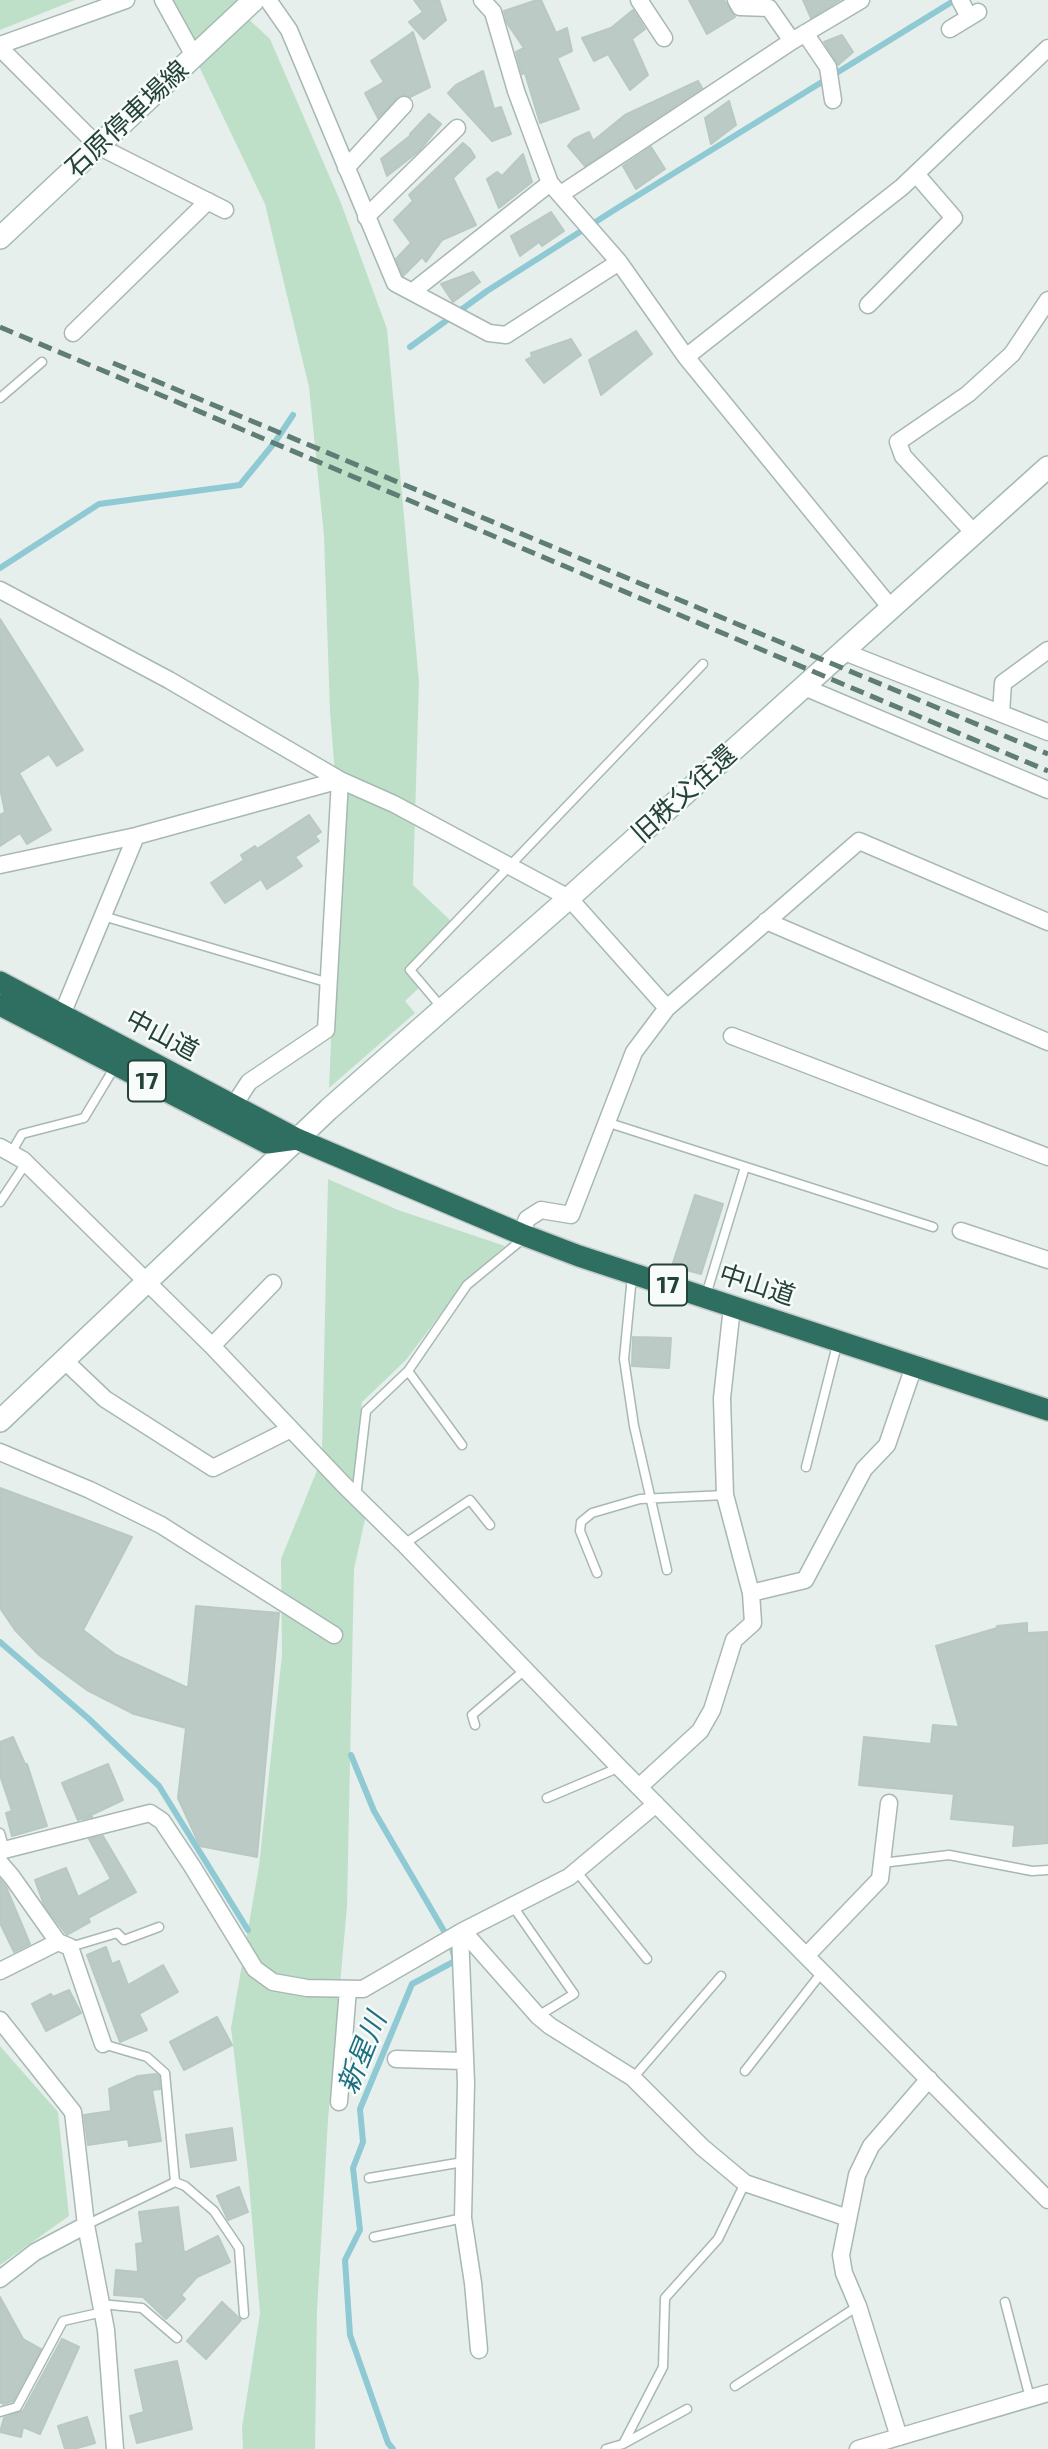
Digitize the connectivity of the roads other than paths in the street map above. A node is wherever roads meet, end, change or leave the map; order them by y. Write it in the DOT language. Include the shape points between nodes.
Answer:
graph roads {
  1 [pos="126,0"];
  2 [pos="163,0"];
  3 [pos="254,0"];
  4 [pos="268,0"];
  5 [pos="482,0"];
  6 [pos="639,0"];
  7 [pos="736,0"];
  8 [pos="861,0"];
  9 [pos="843,4"];
  10 [pos="968,10"];
  11 [pos="950,29"];
  12 [pos="799,37"];
  13 [pos="664,38"];
  14 [pos="0,47"];
  15 [pos="1048,48"];
  16 [pos="194,56"];
  17 [pos="832,96"];
  18 [pos="404,105"];
  19 [pos="457,128"];
  20 [pos="98,146"];
  21 [pos="346,168"];
  22 [pos="916,174"];
  23 [pos="556,188"];
  24 [pos="208,201"];
  25 [pos="225,210"];
  26 [pos="366,217"];
  27 [pos="0,238"];
  28 [pos="619,262"];
  29 [pos="412,292"];
  30 [pos="1048,300"];
  31 [pos="868,305"];
  32 [pos="74,333"];
  33 [pos="687,357"];
  34 [pos="42,362"];
  35 [pos="0,398"];
  36 [pos="1048,467"];
  37 [pos="974,533"];
  38 [pos="0,590"];
  39 [pos="891,608"];
  40 [pos="1048,650"];
  41 [pos="842,652"];
  42 [pos="703,664"];
  43 [pos="804,687"];
  44 [pos="1001,713"];
  45 [pos="1047,730"];
  46 [pos="340,780"];
  47 [pos="1048,790"];
  48 [pos="136,836"];
  49 [pos="0,865"];
  50 [pos="510,868"];
  51 [pos="569,898"];
  52 [pos="103,916"];
  53 [pos="766,922"];
  54 [pos="1048,922"];
  55 [pos="0,982"];
  56 [pos="329,983"];
  57 [pos="0,1005"];
  58 [pos="667,1008"];
  59 [pos="443,1009"];
  60 [pos="58,1023"];
  61 [pos="732,1036"];
  62 [pos="1048,1042"];
  63 [pos="117,1064"];
  64 [pos="234,1105"];
  65 [pos="605,1122"];
  66 [pos="297,1139"];
  67 [pos="12,1153"];
  68 [pos="1048,1157"];
  69 [pos="745,1167"];
  70 [pos="0,1202"];
  71 [pos="933,1227"];
  72 [pos="961,1231"];
  73 [pos="524,1235"];
  74 [pos="1048,1260"];
  75 [pos="632,1273"];
  76 [pos="147,1283"];
  77 [pos="273,1283"];
  78 [pos="705,1298"];
  79 [pos="732,1307"];
  80 [pos="838,1341"];
  81 [pos="212,1346"];
  82 [pos="65,1361"];
  83 [pos="914,1366"];
  84 [pos="408,1371"];
  85 [pos="1048,1410"];
  86 [pos="0,1421"];
  87 [pos="291,1429"];
  88 [pos="462,1445"];
  89 [pos="0,1452"];
  90 [pos="806,1467"];
  91 [pos="724,1496"];
  92 [pos="356,1497"];
  93 [pos="649,1499"];
  94 [pos="490,1525"];
  95 [pos="404,1544"];
  96 [pos="667,1570"];
  97 [pos="597,1573"];
  98 [pos="751,1593"];
  99 [pos="334,1635"];
  100 [pos="526,1670"];
  101 [pos="475,1725"];
  102 [pos="617,1765"];
  103 [pos="639,1787"];
  104 [pos="547,1798"];
  105 [pos="889,1803"];
  106 [pos="656,1804"];
  107 [pos="0,1833"];
  108 [pos="2,1855"];
  109 [pos="882,1863"];
  110 [pos="1048,1870"];
  111 [pos="576,1872"];
  112 [pos="512,1905"];
  113 [pos="159,1927"];
  114 [pos="461,1932"];
  115 [pos="64,1944"];
  116 [pos="807,1955"];
  117 [pos="647,1959"];
  118 [pos="0,1971"];
  119 [pos="823,1971"];
  120 [pos="721,1976"];
  121 [pos="348,1989"];
  122 [pos="538,2016"];
  123 [pos="0,2020"];
  124 [pos="103,2044"];
  125 [pos="396,2059"];
  126 [pos="464,2061"];
  127 [pos="745,2071"];
  128 [pos="633,2078"];
  129 [pos="929,2078"];
  130 [pos="339,2102"];
  131 [pos="463,2162"];
  132 [pos="369,2178"];
  133 [pos="175,2182"];
  134 [pos="745,2183"];
  135 [pos="1048,2200"];
  136 [pos="463,2218"];
  137 [pos="848,2218"];
  138 [pos="86,2225"];
  139 [pos="374,2237"];
  140 [pos="0,2279"];
  141 [pos="1005,2302"];
  142 [pos="859,2306"];
  143 [pos="102,2308"];
  144 [pos="243,2314"];
  145 [pos="177,2339"];
  146 [pos="479,2350"];
  147 [pos="735,2386"];
  148 [pos="1048,2393"];
  149 [pos="1030,2398"];
  150 [pos="687,2409"];
  151 [pos="0,2412"];
  152 [pos="899,2437"];
  153 [pos="622,2444"];
  154 [pos="115,2449"];
  155 [pos="606,2449"];
  156 [pos="858,2449"];
  1 -- 14 [label="street"];
  2 -- 16 [label="street"];
  3 -- 16 [label="street, 石原停車場線"];
  4 -- 21 [label="street" via="289,30"];
  5 -- 23 [label="street" via="493,12 516,91"];
  6 -- 13 [label="street"];
  7 -- 12 [label="street" via="740,7 769,8"];
  8 -- 9 [label="street"];
  9 -- 12 [label="street"];
  10 -- 11 [label="street"];
  12 -- 17 [label="street" via="828,67"];
  12 -- 23 [label="street"];
  14 -- 20 [label="street"];
  15 -- 22 [label="street"];
  16 -- 20 [label="street, 石原停車場線"];
  18 -- 21 [label="street"];
  19 -- 26 [label="street"];
  20 -- 24 [label="street"];
  20 -- 27 [label="street, 石原停車場線"];
  21 -- 26 [label="street"];
  22 -- 31 [label="street" via="954,218"];
  22 -- 33 [label="street"];
  23 -- 28 [label="street"];
  23 -- 29 [label="street"];
  24 -- 25 [label="street"];
  24 -- 32 [label="street"];
  26 -- 29 [label="street" via="395,283"];
  28 -- 29 [label="street" via="506,335 489,333"];
  28 -- 33 [label="street"];
  30 -- 37 [label="street" via="1012,354 968,394 898,442 903,456"];
  33 -- 39 [label="street"];
  34 -- 35 [label="lane"];
  36 -- 37 [label="street, 旧秩父往還"];
  37 -- 39 [label="street, 旧秩父往還"];
  38 -- 46 [label="street" via="169,680"];
  39 -- 41 [label="street, 旧秩父往還"];
  40 -- 44 [label="street" via="1003,683"];
  41 -- 43 [label="street, 旧秩父往還"];
  41 -- 44 [label="street"];
  42 -- 50 [label="lane"];
  43 -- 47 [label="street"];
  43 -- 51 [label="street, 旧秩父往還"];
  44 -- 45 [label="street"];
  46 -- 48 [label="street"];
  46 -- 50 [label="street" via="394,804"];
  46 -- 56 [label="street"];
  48 -- 49 [label="street"];
  48 -- 52 [label="street"];
  50 -- 51 [label="street"];
  50 -- 59 [label="lane" via="410,970"];
  51 -- 58 [label="street"];
  51 -- 59 [label="street, 旧秩父往還"];
  52 -- 56 [label="lane"];
  52 -- 60 [label="street"];
  53 -- 54 [label="street" via="859,841"];
  53 -- 58 [label="street"];
  53 -- 62 [label="street"];
  55 -- 60 [label="highway, 中山道 / 17"];
  56 -- 64 [label="street" via="326,1030 249,1082"];
  57 -- 60 [label="highway, 中山道 / 17"];
  58 -- 65 [label="street" via="634,1052"];
  59 -- 66 [label="street, 旧秩父往還"];
  60 -- 63 [label="highway, 中山道 / 17"];
  60 -- 64 [label="highway, 中山道 / 17"];
  61 -- 68 [label="street"];
  63 -- 66 [label="highway, 中山道 / 17" via="267,1143"];
  63 -- 67 [label="lane" via="84,1118 22,1135"];
  64 -- 66 [label="highway, 中山道 / 17"];
  65 -- 69 [label="lane"];
  65 -- 73 [label="street" via="571,1215 541,1210 527,1219"];
  66 -- 73 [label="highway, 中山道 / 17"];
  66 -- 76 [label="street, 旧秩父往還"];
  67 -- 70 [label="lane" via="22,1169"];
  67 -- 76 [label="street"];
  69 -- 71 [label="lane"];
  69 -- 78 [label="lane"];
  72 -- 74 [label="street"];
  73 -- 75 [label="highway, 中山道 / 17"];
  73 -- 84 [label="lane" via="467,1285"];
  75 -- 78 [label="highway, 中山道 / 17"];
  75 -- 93 [label="lane" via="624,1359"];
  76 -- 81 [label="street"];
  76 -- 82 [label="street, 旧秩父往還"];
  77 -- 81 [label="street"];
  78 -- 79 [label="highway, 中山道 / 17"];
  79 -- 80 [label="highway, 中山道 / 17"];
  79 -- 91 [label="street" via="722,1398"];
  80 -- 83 [label="highway, 中山道 / 17"];
  80 -- 90 [label="lane"];
  81 -- 87 [label="street"];
  82 -- 86 [label="street, 旧秩父往還"];
  82 -- 87 [label="street" via="105,1399 214,1468"];
  83 -- 85 [label="highway, 中山道 / 17"];
  83 -- 98 [label="street" via="887,1445 864,1469 805,1580"];
  84 -- 88 [label="lane"];
  84 -- 92 [label="lane" via="366,1411"];
  87 -- 92 [label="street"];
  89 -- 99 [label="street" via="161,1525"];
  91 -- 93 [label="lane"];
  91 -- 98 [label="street"];
  92 -- 95 [label="street"];
  93 -- 96 [label="lane"];
  93 -- 97 [label="lane" via="592,1513 581,1522 580,1531"];
  94 -- 95 [label="lane" via="470,1500"];
  95 -- 100 [label="street"];
  98 -- 103 [label="street" via="753,1623 734,1640 712,1710 700,1731"];
  100 -- 101 [label="lane" via="472,1715"];
  100 -- 102 [label="street"];
  102 -- 103 [label="street"];
  102 -- 104 [label="lane"];
  103 -- 106 [label="street"];
  105 -- 109 [label="street"];
  106 -- 111 [label="street"];
  106 -- 116 [label="street"];
  107 -- 108 [label="lane"];
  108 -- 115 [label="street" via="12,1877"];
  108 -- 121 [label="street" via="150,1813 162,1821 255,1969 274,1983"];
  109 -- 110 [label="lane" via="948,1855"];
  109 -- 116 [label="street" via="880,1879"];
  111 -- 112 [label="street"];
  111 -- 117 [label="lane"];
  112 -- 114 [label="street"];
  112 -- 122 [label="lane" via="574,1994"];
  113 -- 115 [label="lane" via="124,1940 117,1933"];
  114 -- 121 [label="street" via="363,1989"];
  114 -- 122 [label="street"];
  114 -- 126 [label="street"];
  115 -- 118 [label="street"];
  115 -- 124 [label="street"];
  116 -- 119 [label="street"];
  119 -- 127 [label="lane"];
  119 -- 129 [label="street"];
  120 -- 128 [label="lane"];
  121 -- 130 [label="street"];
  122 -- 128 [label="street"];
  123 -- 138 [label="street" via="73,2112"];
  124 -- 133 [label="lane" via="147,2057 165,2073"];
  125 -- 126 [label="street"];
  126 -- 131 [label="street"];
  128 -- 134 [label="street"];
  129 -- 135 [label="street"];
  129 -- 137 [label="street" via="871,2146 857,2175"];
  131 -- 132 [label="lane"];
  131 -- 136 [label="street"];
  133 -- 138 [label="lane"];
  133 -- 144 [label="lane" via="215,2211 239,2248"];
  134 -- 137 [label="street"];
  134 -- 153 [label="lane" via="718,2239 665,2298 663,2367"];
  136 -- 139 [label="lane"];
  136 -- 146 [label="street"];
  137 -- 142 [label="street" via="841,2255"];
  138 -- 140 [label="street" via="35,2252"];
  138 -- 143 [label="street"];
  141 -- 149 [label="lane"];
  142 -- 147 [label="lane"];
  142 -- 152 [label="street"];
  143 -- 145 [label="lane" via="142,2308"];
  143 -- 151 [label="lane" via="63,2321 17,2407"];
  143 -- 154 [label="street"];
  148 -- 149 [label="street"];
  149 -- 152 [label="street"];
  150 -- 153 [label="lane"];
  152 -- 156 [label="street"];
  153 -- 155 [label="lane"];
}
